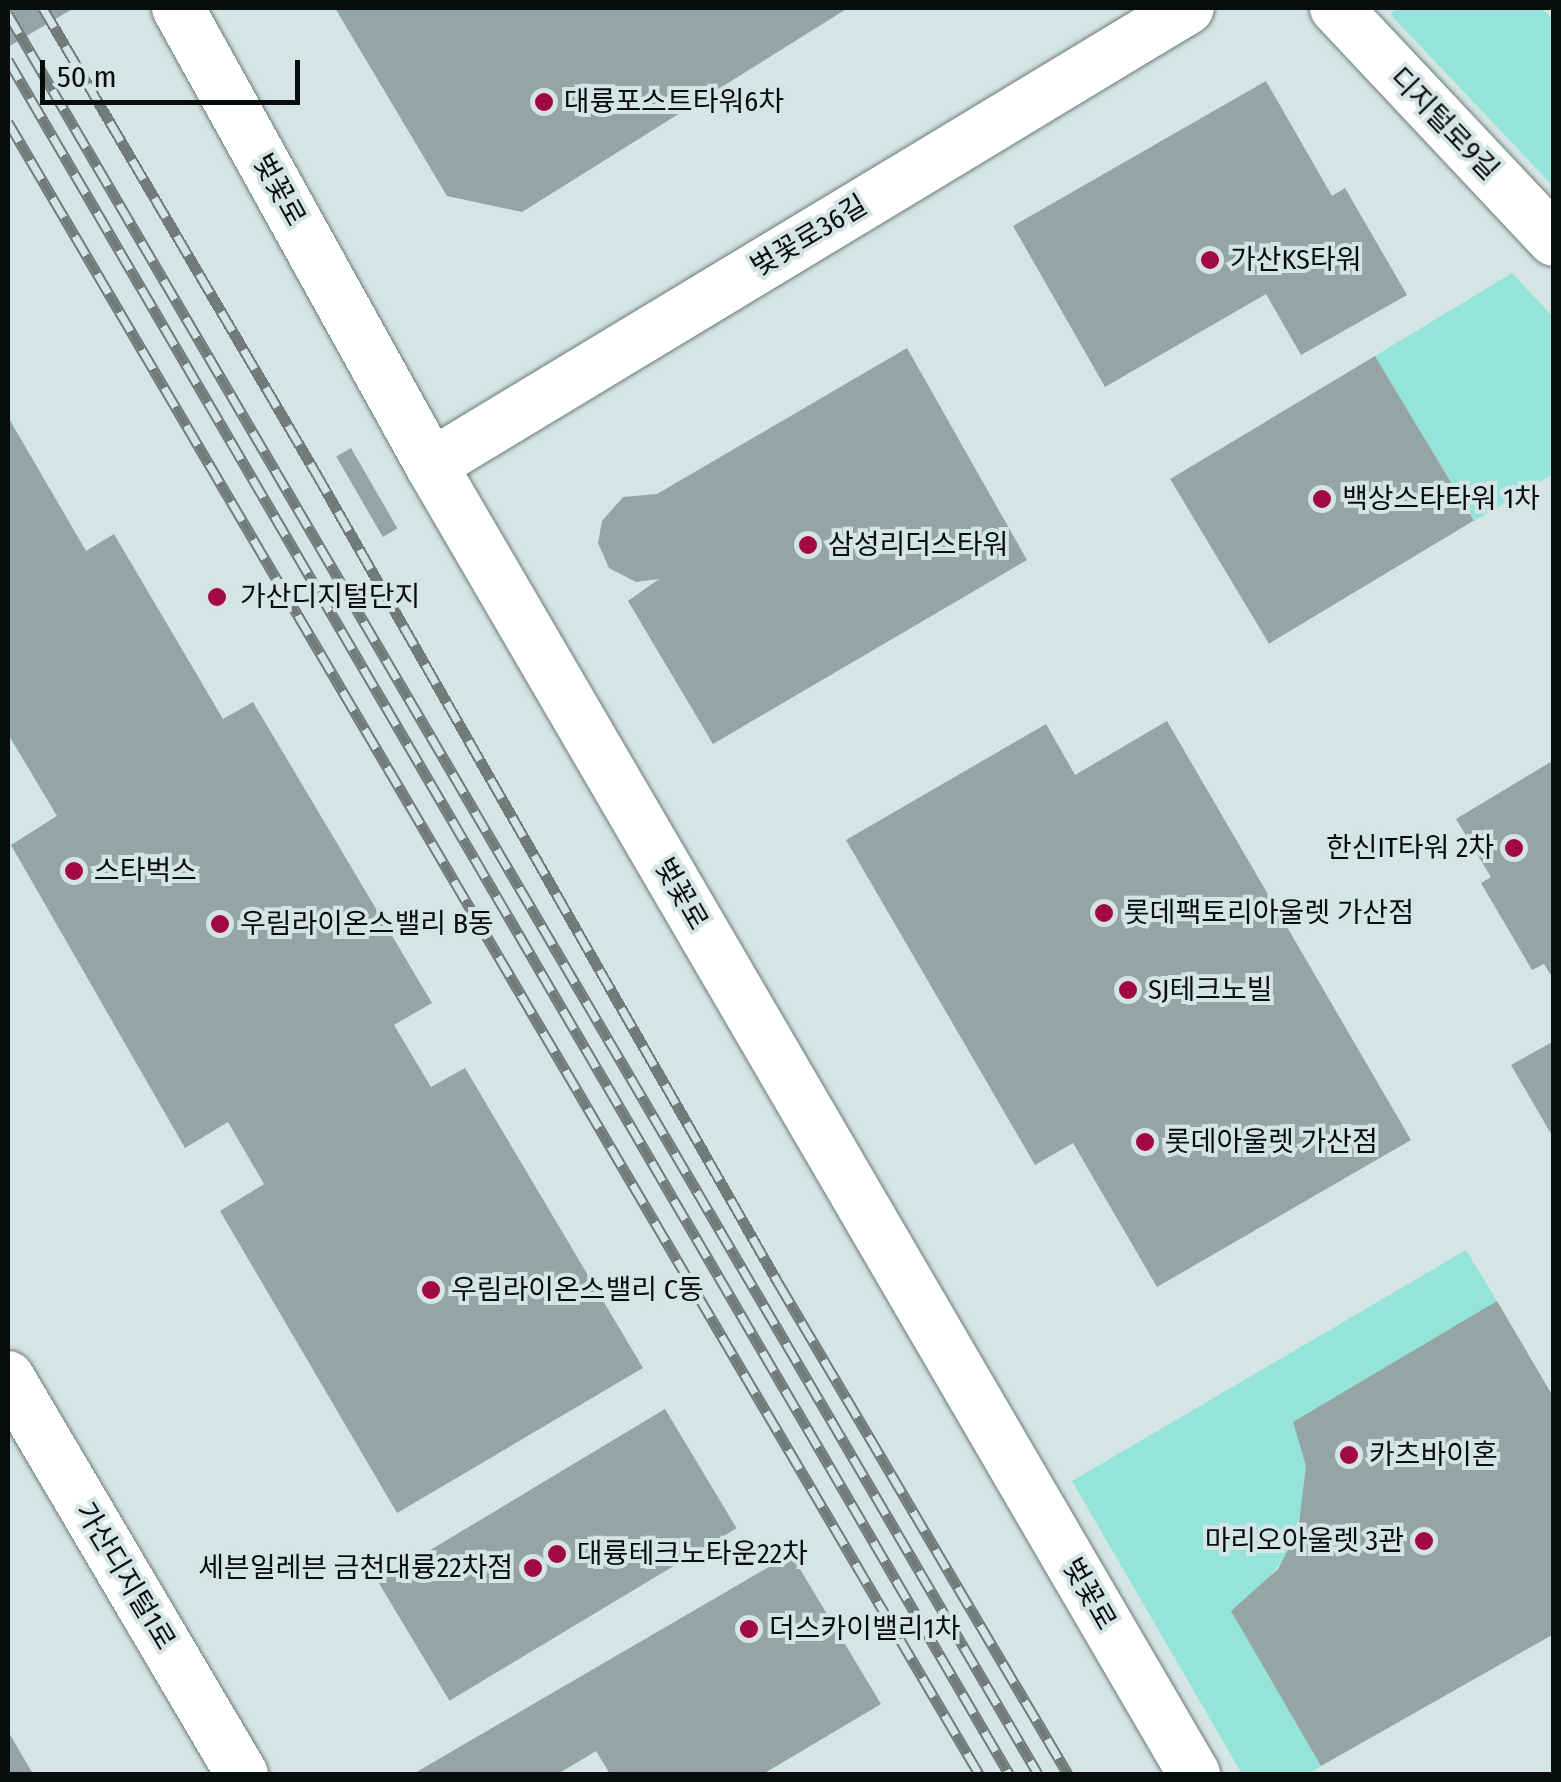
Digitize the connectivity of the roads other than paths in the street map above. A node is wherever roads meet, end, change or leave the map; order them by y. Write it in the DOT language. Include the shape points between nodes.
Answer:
graph roads {
  1 [pos="178,8"];
  2 [pos="1188,8"];
  3 [pos="1336,8"];
  4 [pos="1554,240"];
  5 [pos="432,465"];
  6 [pos="8,1377"];
  7 [pos="242,1774"];
  8 [pos="1194,1774"];
  1 -- 5 [label="street, 벚꽃로"];
  2 -- 5 [label="street, 벚꽃로36길"];
  3 -- 4 [label="street, 디지털로9길"];
  5 -- 8 [label="street, 벚꽃로"];
  6 -- 7 [label="street, 가산디지털1로"];
}
